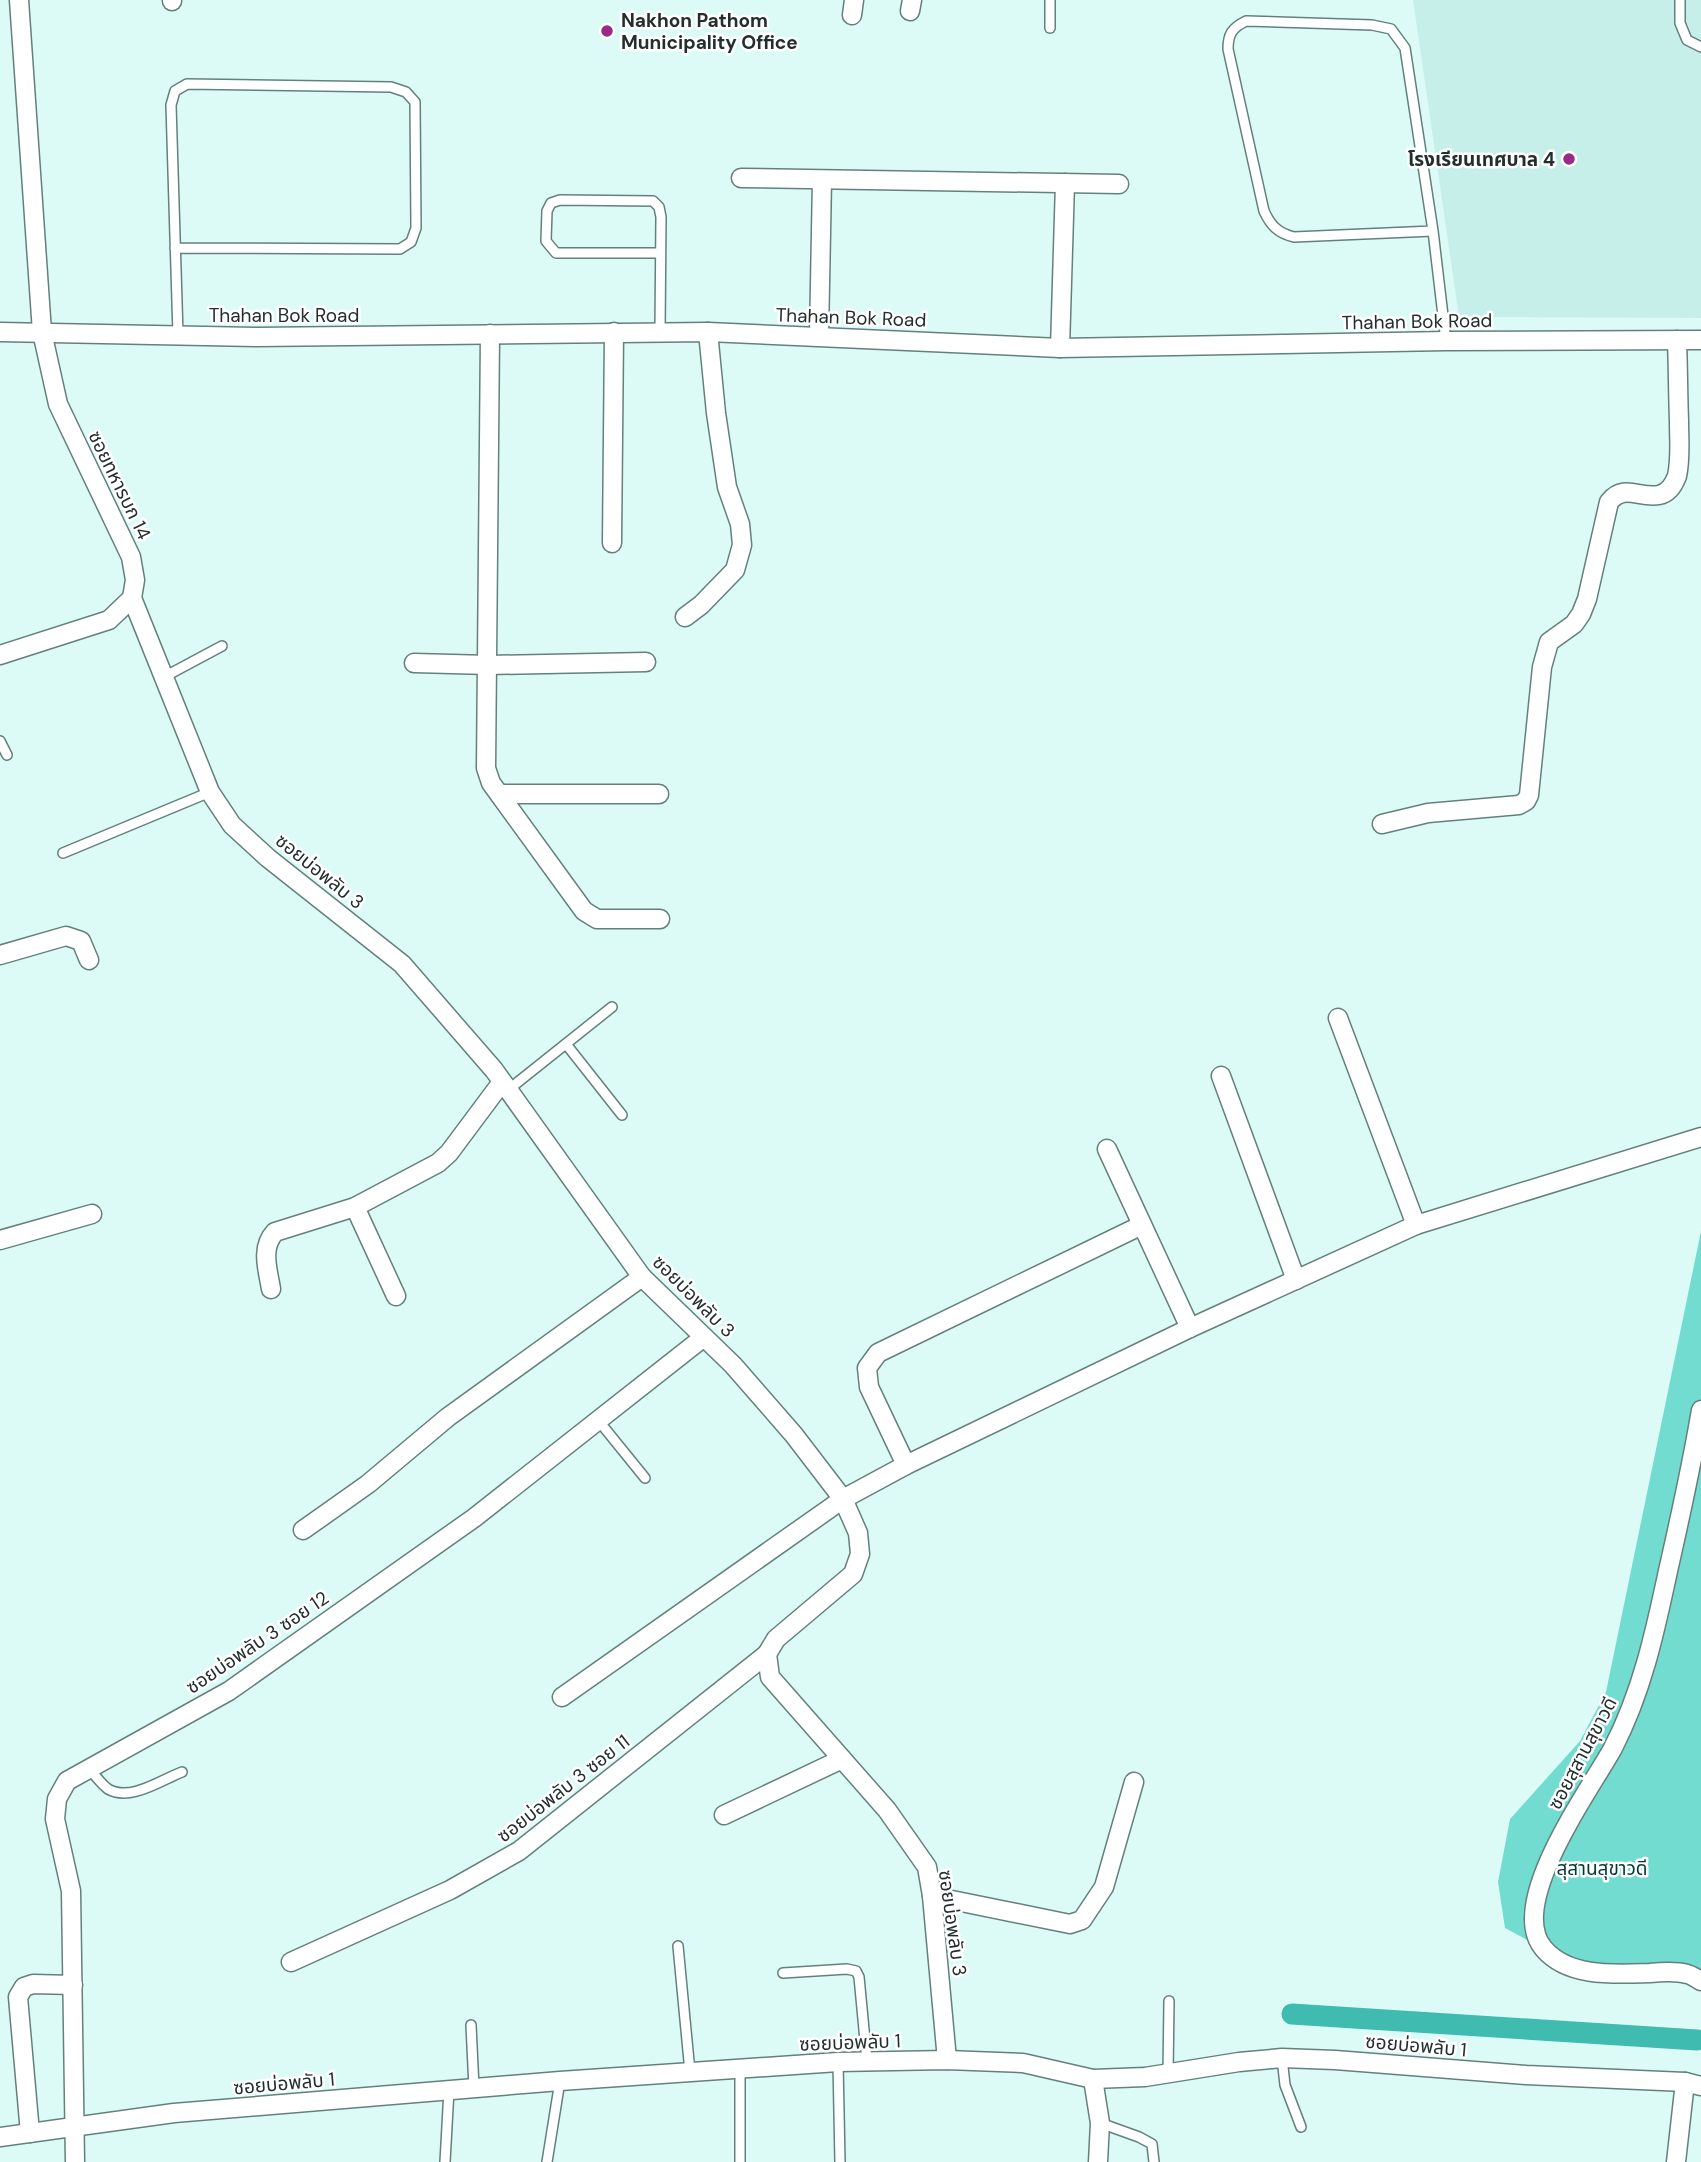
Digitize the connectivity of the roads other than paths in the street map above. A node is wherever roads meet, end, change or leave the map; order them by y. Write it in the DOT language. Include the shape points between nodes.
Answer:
graph roads {
  1 [pos="19,0"];
  2 [pos="1050,0"];
  3 [pos="1680,0"];
  4 [pos="1050,28"];
  5 [pos="1701,47"];
  6 [pos="741,178"];
  7 [pos="822,180"];
  8 [pos="1065,183"];
  9 [pos="1119,184"];
  10 [pos="1433,231"];
  11 [pos="175,248"];
  12 [pos="660,253"];
  13 [pos="0,332"];
  14 [pos="43,332"];
  15 [pos="614,332"];
  16 [pos="660,332"];
  17 [pos="708,332"];
  18 [pos="490,334"];
  19 [pos="178,335"];
  20 [pos="818,336"];
  21 [pos="1677,340"];
  22 [pos="1701,340"];
  23 [pos="1446,341"];
  24 [pos="1060,348"];
  25 [pos="612,542"];
  26 [pos="132,598"];
  27 [pos="685,617"];
  28 [pos="222,646"];
  29 [pos="0,656"];
  30 [pos="646,662"];
  31 [pos="414,663"];
  32 [pos="489,665"];
  33 [pos="164,677"];
  34 [pos="0,741"];
  35 [pos="7,755"];
  36 [pos="211,792"];
  37 [pos="499,794"];
  38 [pos="659,794"];
  39 [pos="1382,824"];
  40 [pos="63,853"];
  41 [pos="660,919"];
  42 [pos="0,955"];
  43 [pos="89,961"];
  44 [pos="612,1007"];
  45 [pos="1338,1018"];
  46 [pos="566,1044"];
  47 [pos="1222,1076"];
  48 [pos="505,1086"];
  49 [pos="622,1115"];
  50 [pos="1701,1137"];
  51 [pos="1107,1149"];
  52 [pos="355,1207"];
  53 [pos="92,1214"];
  54 [pos="1142,1225"];
  55 [pos="1416,1225"];
  56 [pos="0,1240"];
  57 [pos="642,1277"];
  58 [pos="1296,1280"];
  59 [pos="271,1289"];
  60 [pos="396,1296"];
  61 [pos="1190,1328"];
  62 [pos="704,1337"];
  63 [pos="1701,1410"];
  64 [pos="598,1420"];
  65 [pos="906,1465"];
  66 [pos="645,1478"];
  67 [pos="843,1499"];
  68 [pos="303,1530"];
  69 [pos="767,1654"];
  70 [pos="562,1697"];
  71 [pos="842,1759"];
  72 [pos="89,1769"];
  73 [pos="182,1772"];
  74 [pos="1134,1782"];
  75 [pos="724,1815"];
  76 [pos="932,1896"];
  77 [pos="678,1946"];
  78 [pos="291,1962"];
  79 [pos="783,1973"];
  80 [pos="1701,1981"];
  81 [pos="73,1985"];
  82 [pos="1169,2001"];
  83 [pos="471,2025"];
  84 [pos="1282,2058"];
  85 [pos="947,2060"];
  86 [pos="867,2061"];
  87 [pos="838,2062"];
  88 [pos="740,2069"];
  89 [pos="690,2072"];
  90 [pos="1168,2074"];
  91 [pos="1093,2079"];
  92 [pos="560,2081"];
  93 [pos="1693,2084"];
  94 [pos="474,2088"];
  95 [pos="449,2090"];
  96 [pos="1100,2123"];
  97 [pos="75,2125"];
  98 [pos="1301,2127"];
  99 [pos="30,2133"];
  100 [pos="0,2137"];
  101 [pos="75,2162"];
  102 [pos="445,2162"];
  103 [pos="547,2162"];
  104 [pos="740,2162"];
  105 [pos="840,2162"];
  106 [pos="1097,2162"];
  107 [pos="1154,2162"];
  108 [pos="1676,2162"];
  1 -- 14 [label="street, ซอยทหารบก 14"];
  2 -- 4 [label="lane"];
  3 -- 5 [label="lane" via="1687,40"];
  6 -- 7 [label="street"];
  7 -- 8 [label="street"];
  7 -- 20 [label="street"];
  8 -- 9 [label="street"];
  8 -- 24 [label="street"];
  10 -- 10 [label="lane" via="1405,48 1391,29 1246,21 1235,27 1228,37 1228,49 1270,225 1294,237"];
  10 -- 23 [label="lane"];
  11 -- 11 [label="lane" via="171,105 175,91 187,84 391,87 407,92 415,102 415,228 411,242 400,249"];
  11 -- 19 [label="lane"];
  12 -- 12 [label="lane" via="556,253 546,241 547,211 551,203 560,200 653,201 659,207"];
  12 -- 16 [label="lane"];
  13 -- 14 [label="street, Thahan Bok Road"];
  14 -- 19 [label="street, Thahan Bok Road"];
  14 -- 26 [label="street, ซอยทหารบก 14" via="58,404 131,557"];
  15 -- 16 [label="street, Thahan Bok Road"];
  15 -- 18 [label="street, Thahan Bok Road"];
  15 -- 25 [label="street"];
  16 -- 17 [label="street, Thahan Bok Road"];
  17 -- 20 [label="street, Thahan Bok Road"];
  17 -- 27 [label="street" via="727,487 742,545 735,570"];
  18 -- 19 [label="street, Thahan Bok Road"];
  18 -- 32 [label="street"];
  20 -- 24 [label="street, Thahan Bok Road"];
  21 -- 22 [label="street, Thahan Bok Road"];
  21 -- 23 [label="street, Thahan Bok Road"];
  21 -- 39 [label="street" via="1680,456 1676,477 1666,492 1621,493 1609,502 1581,614 1549,642 1542,667 1526,801 1428,813"];
  23 -- 24 [label="street, Thahan Bok Road"];
  26 -- 29 [label="street" via="109,620"];
  26 -- 33 [label="street, ซอยบ่อพลับ 3"];
  28 -- 33 [label="lane"];
  30 -- 32 [label="street"];
  31 -- 32 [label="street"];
  32 -- 37 [label="street" via="486,768"];
  33 -- 36 [label="street, ซอยบ่อพลับ 3"];
  34 -- 35 [label="lane"];
  36 -- 40 [label="lane"];
  36 -- 48 [label="street, ซอยบ่อพลับ 3" via="232,825 268,858 402,964"];
  37 -- 38 [label="street"];
  37 -- 41 [label="street" via="584,911 597,919"];
  42 -- 43 [label="street" via="66,936 80,941"];
  44 -- 46 [label="lane"];
  45 -- 55 [label="street"];
  46 -- 48 [label="lane"];
  46 -- 49 [label="lane"];
  47 -- 58 [label="street"];
  48 -- 52 [label="street" via="438,1163"];
  48 -- 57 [label="street, ซอยบ่อพลับ 3"];
  50 -- 55 [label="street"];
  51 -- 54 [label="street"];
  52 -- 59 [label="street" via="275,1232 265,1254"];
  52 -- 60 [label="street"];
  53 -- 56 [label="street"];
  54 -- 61 [label="street"];
  54 -- 65 [label="street" via="878,1353 867,1368 869,1387"];
  55 -- 58 [label="street"];
  57 -- 62 [label="street, ซอยบ่อพลับ 3"];
  57 -- 68 [label="street"];
  58 -- 61 [label="street"];
  61 -- 65 [label="street"];
  62 -- 64 [label="street, ซอยบ่อพลับ 3 ซอย 12"];
  62 -- 67 [label="street, ซอยบ่อพลับ 3" via="794,1435"];
  63 -- 80 [label="street, ซอยสุสานสุขาวดี" via="1647,1664 1629,1716 1540,1880 1534,1926 1542,1948 1579,1969 1686,1974"];
  64 -- 66 [label="lane"];
  64 -- 72 [label="street, ซอยบ่อพลับ 3 ซอย 12" via="474,1518 229,1691"];
  65 -- 67 [label="street"];
  67 -- 69 [label="street, ซอยบ่อพลับ 3" via="858,1533 860,1554 853,1574 776,1639"];
  67 -- 70 [label="street"];
  69 -- 71 [label="street, ซอยบ่อพลับ 3" via="769,1677"];
  69 -- 78 [label="street, ซอยบ่อพลับ 3 ซอย 11" via="519,1851 450,1890"];
  71 -- 75 [label="street"];
  71 -- 76 [label="street, ซอยบ่อพลับ 3" via="887,1810 926,1867"];
  72 -- 73 [label="lane" via="107,1788 119,1793"];
  72 -- 81 [label="street, ซอยบ่อพลับ 3 ซอย 12" via="67,1781 57,1799 55,1819 71,1891"];
  74 -- 76 [label="street" via="1104,1887 1082,1920 1070,1924"];
  76 -- 85 [label="street, ซอยบ่อพลับ 3"];
  77 -- 89 [label="lane"];
  79 -- 86 [label="lane" via="856,1971"];
  81 -- 97 [label="street, ซอยบ่อพลับ 3 ซอย 12"];
  81 -- 99 [label="street" via="33,1984 24,1987 18,1997"];
  82 -- 90 [label="lane"];
  83 -- 94 [label="lane"];
  84 -- 90 [label="street, ซอยบ่อพลับ 1"];
  84 -- 93 [label="street, ซอยบ่อพลับ 1"];
  84 -- 98 [label="lane" via="1284,2085"];
  85 -- 86 [label="street, ซอยบ่อพลับ 1"];
  85 -- 91 [label="street, ซอยบ่อพลับ 1" via="1023,2063"];
  86 -- 87 [label="street, ซอยบ่อพลับ 1"];
  87 -- 88 [label="street, ซอยบ่อพลับ 1"];
  87 -- 105 [label="lane"];
  88 -- 89 [label="street, ซอยบ่อพลับ 1"];
  88 -- 104 [label="lane"];
  89 -- 92 [label="street, ซอยบ่อพลับ 1"];
  90 -- 91 [label="street, ซอยบ่อพลับ 1"];
  91 -- 96 [label="street"];
  92 -- 94 [label="street, ซอยบ่อพลับ 1"];
  92 -- 103 [label="lane"];
  93 -- 108 [label="street"];
  94 -- 95 [label="street, ซอยบ่อพลับ 1"];
  95 -- 97 [label="street, ซอยบ่อพลับ 1"];
  95 -- 102 [label="lane"];
  96 -- 106 [label="street"];
  96 -- 107 [label="lane" via="1152,2144"];
  97 -- 99 [label="street, ซอยบ่อพลับ 1"];
  97 -- 101 [label="street, ซอยบ่อพลับ 3 ซอย 12"];
  99 -- 100 [label="street, ซอยบ่อพลับ 1"];
}
